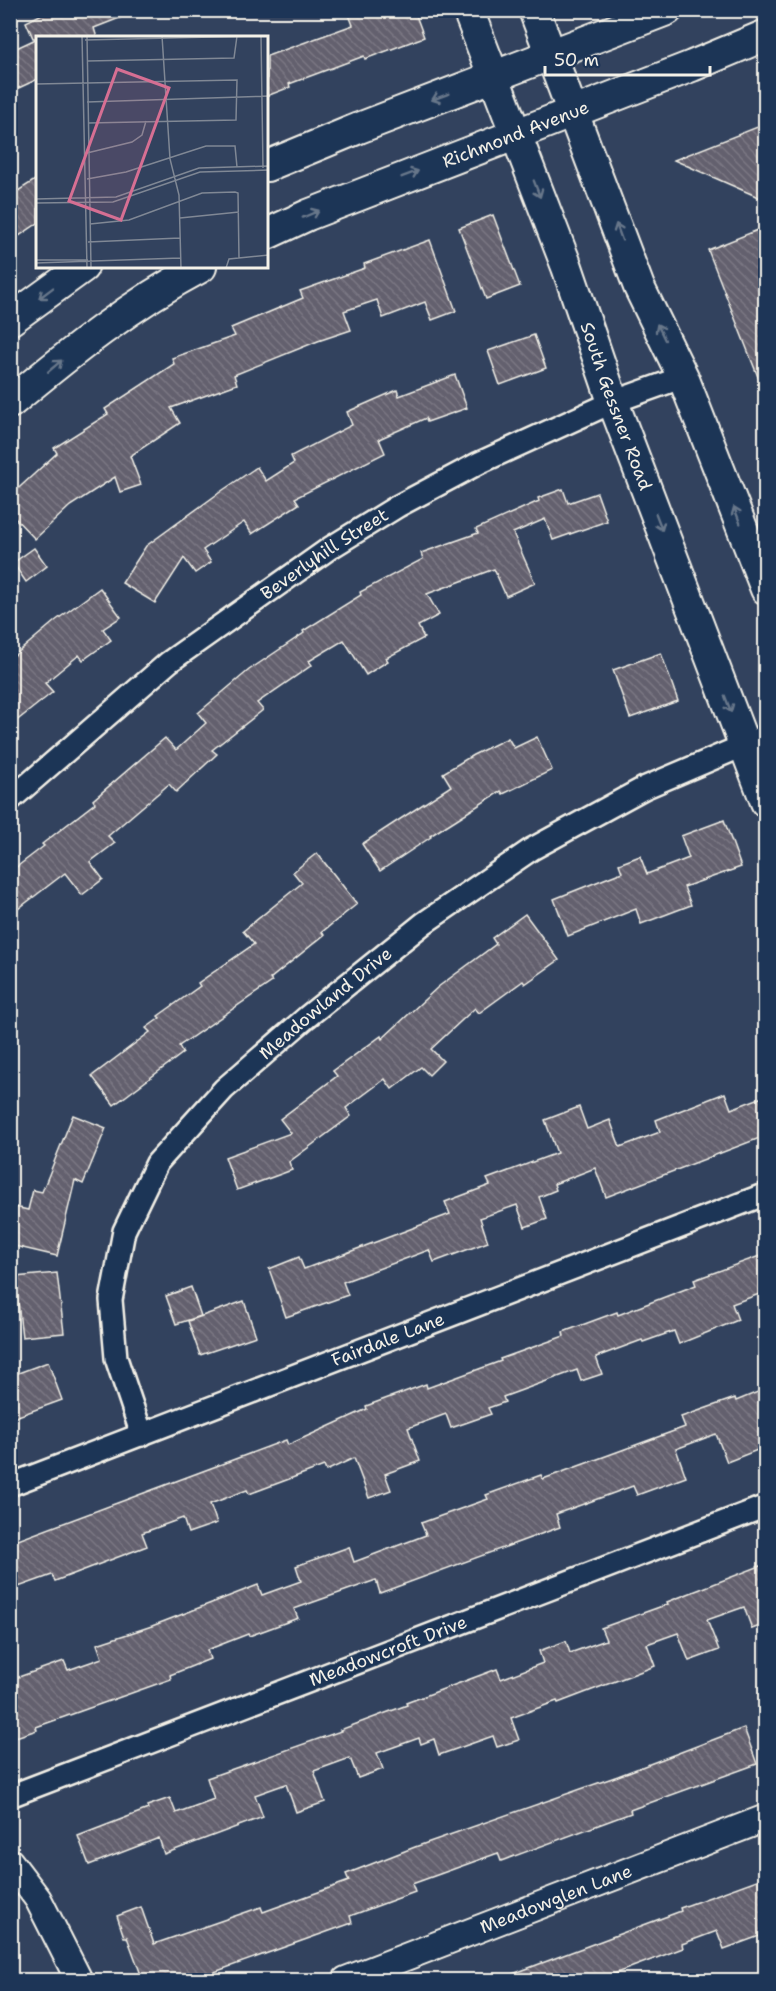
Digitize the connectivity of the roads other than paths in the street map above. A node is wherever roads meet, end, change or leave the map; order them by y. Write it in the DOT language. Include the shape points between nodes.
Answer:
graph roads {
  1 [pos="468,10"];
  2 [pos="534,10"];
  3 [pos="667,10"];
  4 [pos="765,35"];
  5 [pos="551,56"];
  6 [pos="495,76"];
  7 [pos="573,112"];
  8 [pos="516,135"];
  9 [pos="268,166"];
  10 [pos="268,234"];
  11 [pos="82,268"];
  12 [pos="199,268"];
  13 [pos="10,320"];
  14 [pos="683,377"];
  15 [pos="613,402"];
  16 [pos="10,404"];
  17 [pos="765,589"];
  18 [pos="754,740"];
  19 [pos="10,800"];
  20 [pos="765,802"];
  21 [pos="765,1194"];
  22 [pos="142,1435"];
  23 [pos="10,1485"];
  24 [pos="765,1506"];
  25 [pos="10,1796"];
  26 [pos="765,1818"];
  27 [pos="10,1862"];
  28 [pos="79,1980"];
  29 [pos="346,1980"];
  1 -- 6 [label="main road, South Gessner Road"];
  2 -- 5 [label="main road"];
  3 -- 5 [label="main road"];
  4 -- 7 [label="main road, Richmond Avenue"];
  5 -- 6 [label="main road"];
  5 -- 7 [label="main road"];
  6 -- 8 [label="main road, South Gessner Road"];
  6 -- 9 [label="main road, one-way"];
  7 -- 8 [label="main road, Richmond Avenue"];
  14 -- 7 [label="main road, one-way" via="639,287"];
  10 -- 8 [label="main road, Richmond Avenue, one-way" via="407,175"];
  8 -- 15 [label="main road, South Gessner Road, one-way"];
  11 -- 13 [label="main road, one-way"];
  16 -- 12 [label="main road, one-way" via="123,315"];
  14 -- 15 [label="street, Beverlyhill Street"];
  17 -- 14 [label="main road, one-way"];
  15 -- 18 [label="main road, South Gessner Road, one-way"];
  15 -- 19 [label="street, Beverlyhill Street" via="468,468 330,548 169,662"];
  18 -- 20 [label="main road, South Gessner Road"];
  18 -- 22 [label="street, Meadowland Drive" via="644,788 532,849 424,923 306,1017 224,1089 157,1163 124,1231 111,1300 116,1358"];
  21 -- 22 [label="street, Fairdale Lane"];
  22 -- 23 [label="street, Fairdale Lane"];
  24 -- 25 [label="street, Meadowcroft Drive"];
  26 -- 29 [label="street, Meadowglen Lane"];
  27 -- 28 [label="street" via="38,1899"];
}
